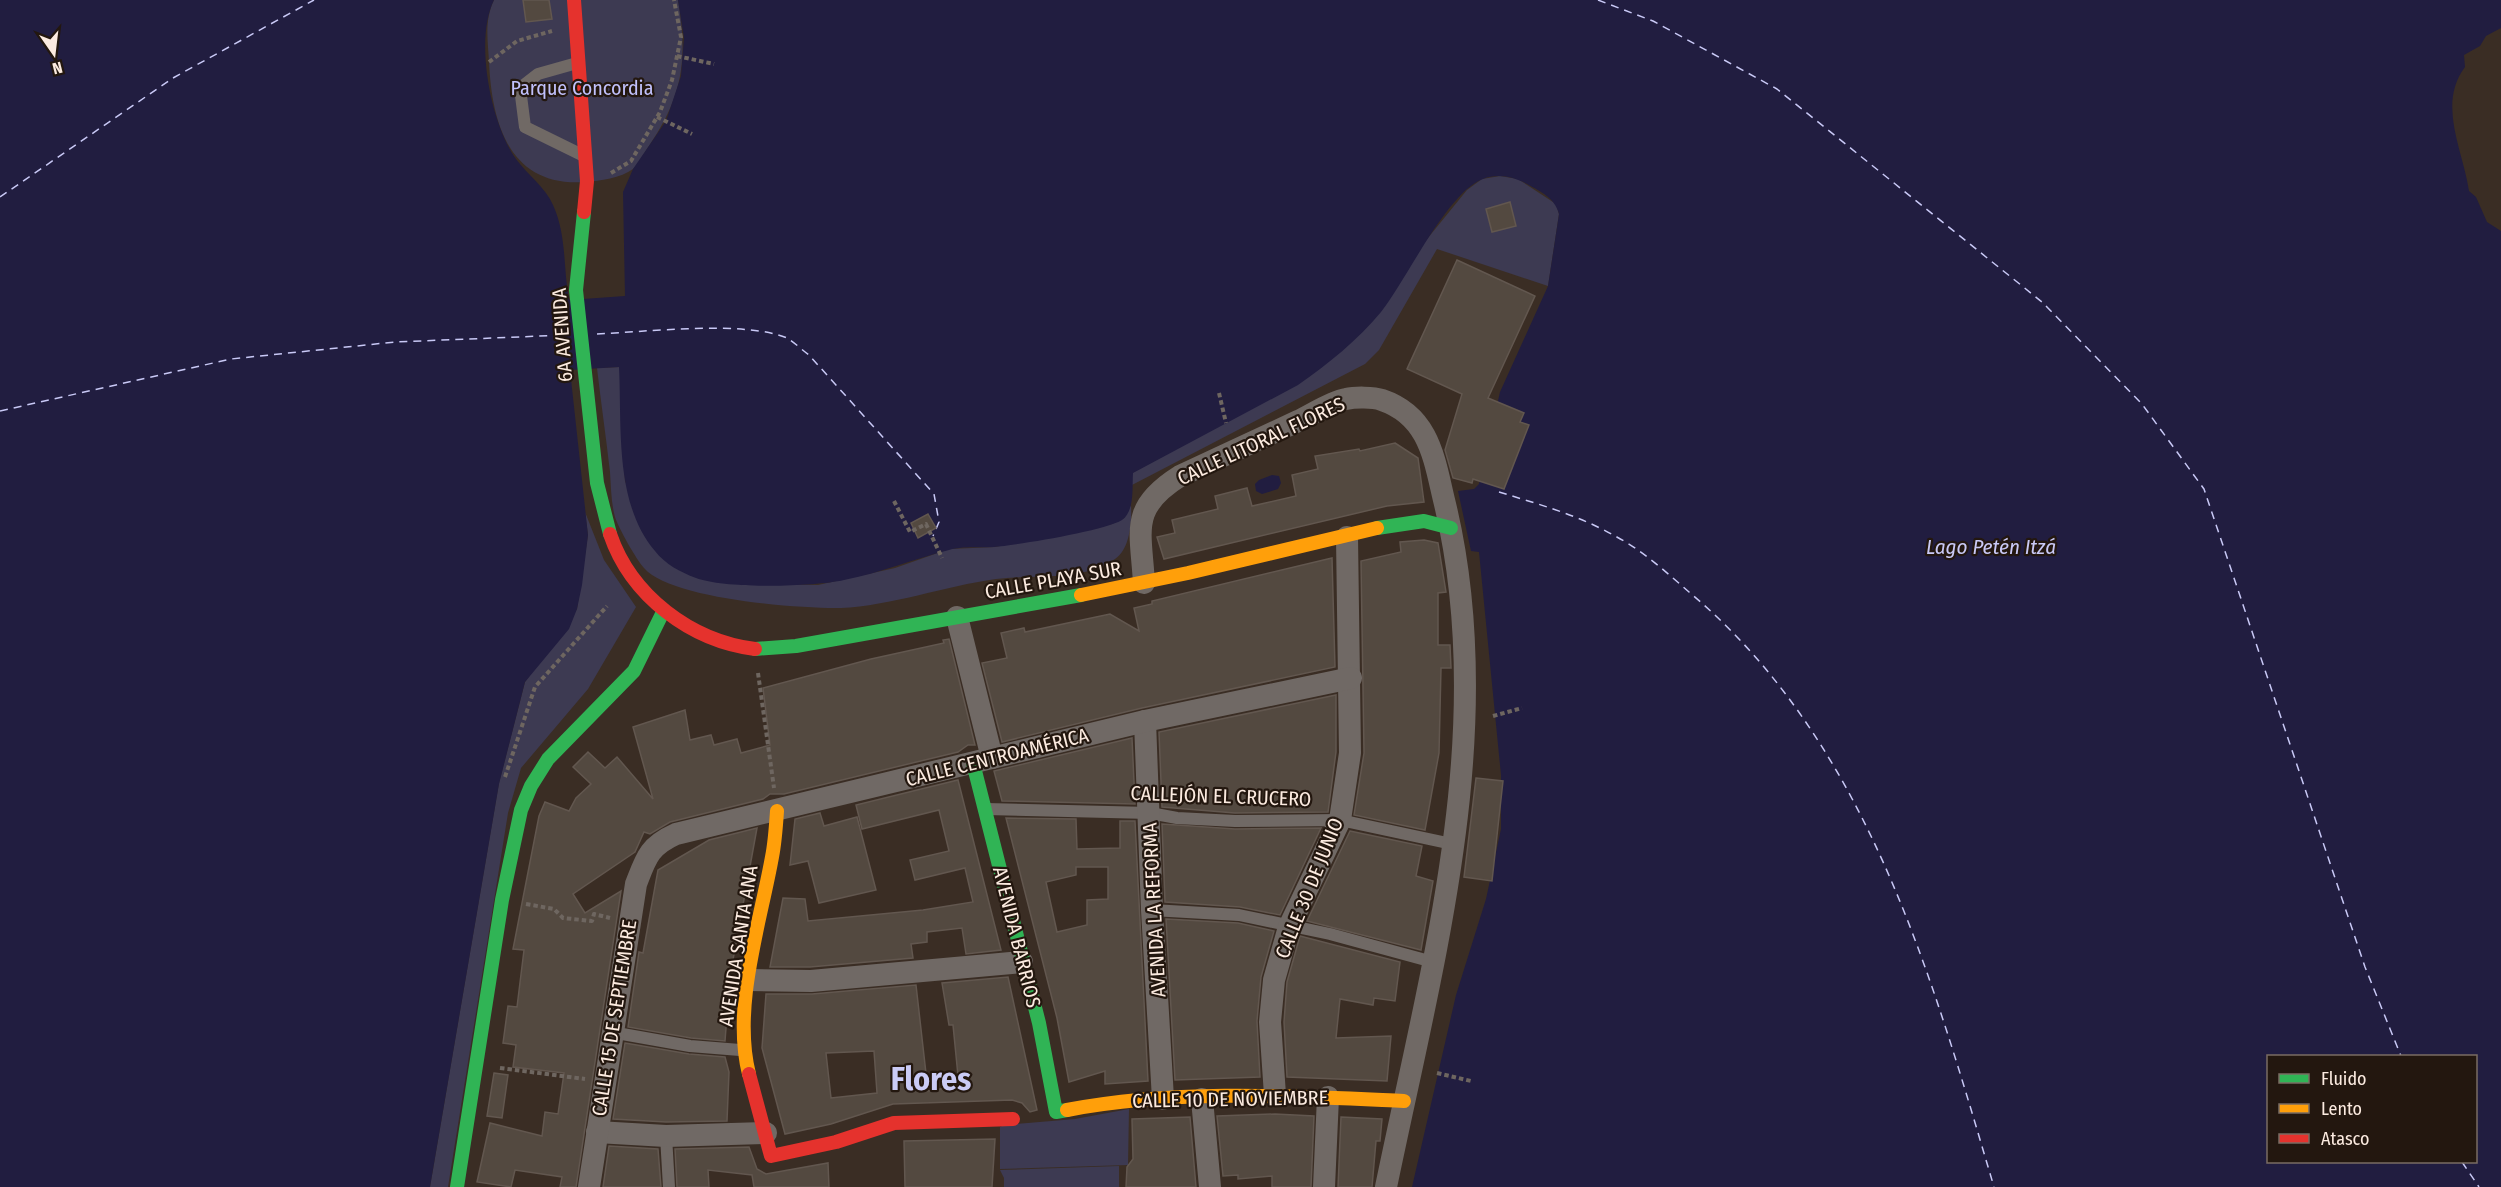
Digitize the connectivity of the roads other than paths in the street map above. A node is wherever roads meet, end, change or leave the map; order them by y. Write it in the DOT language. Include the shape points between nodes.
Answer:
graph roads {
  1 [pos="574,0"];
  2 [pos="578,63"];
  3 [pos="586,157"];
  4 [pos="1451,528"];
  5 [pos="1347,537"];
  6 [pos="1144,583"];
  7 [pos="663,612"];
  8 [pos="957,617"];
  9 [pos="1351,678"];
  10 [pos="1145,721"];
  11 [pos="982,760"];
  12 [pos="986,809"];
  13 [pos="777,811"];
  14 [pos="1150,813"];
  15 [pos="1340,820"];
  16 [pos="1452,844"];
  17 [pos="650,851"];
  18 [pos="1152,910"];
  19 [pos="1289,927"];
  20 [pos="1022,962"];
  21 [pos="1433,962"];
  22 [pos="748,980"];
  23 [pos="611,1032"];
  24 [pos="743,1050"];
  25 [pos="1275,1095"];
  26 [pos="1328,1097"];
  27 [pos="1163,1099"];
  28 [pos="1202,1099"];
  29 [pos="1404,1101"];
  30 [pos="1056,1112"];
  31 [pos="1013,1119"];
  32 [pos="597,1132"];
  33 [pos="766,1133"];
  34 [pos="666,1136"];
  35 [pos="457,1187"];
  36 [pos="589,1187"];
  37 [pos="669,1187"];
  38 [pos="1210,1187"];
  39 [pos="1324,1187"];
  40 [pos="1386,1187"];
  1 -- 2 [label="street, 6A AVENIDA"];
  2 -- 3 [label="street, 6A AVENIDA"];
  2 -- 3 [label="lane" via="538,74 520,88 525,127"];
  3 -- 7 [label="street, 6A AVENIDA" via="576,290 597,483 615,548 629,572"];
  4 -- 5 [label="street, CALLE PLAYA SUR" via="1441,521 1429,520 1377,527"];
  4 -- 6 [label="street, CALLE LITORAL FLORES" via="1426,435 1408,412 1379,399 1345,399 1161,488 1147,503 1140,521"];
  4 -- 16 [label="street, CALLE LITORAL FLORES" via="1460,573 1466,695"];
  5 -- 6 [label="street, CALLE PLAYA SUR"];
  5 -- 9 [label="street, CALLE 30 DE JUNIO"];
  6 -- 8 [label="street, CALLE PLAYA SUR"];
  7 -- 8 [label="street, CALLE PLAYA SUR" via="720,643 754,649"];
  7 -- 35 [label="street" via="634,671 548,759 521,810 502,900"];
  8 -- 11 [label="street, AVENIDA BARRIOS"];
  9 -- 10 [label="street, CALLE CENTROAMÉRICA"];
  9 -- 15 [label="street, CALLE 30 DE JUNIO" via="1350,753"];
  10 -- 11 [label="street, CALLE CENTROAMÉRICA"];
  10 -- 14 [label="street, AVENIDA LA REFORMA"];
  11 -- 12 [label="street, AVENIDA BARRIOS"];
  11 -- 13 [label="street, CALLE CENTROAMÉRICA"];
  12 -- 14 [label="lane, CALLEJÓN EL CRUCERO"];
  12 -- 20 [label="street, AVENIDA BARRIOS"];
  13 -- 17 [label="street, CALLE CENTROAMÉRICA" via="676,834"];
  13 -- 22 [label="street, AVENIDA SANTA ANA" via="773,854"];
  14 -- 15 [label="lane, CALLEJÓN EL CRUCERO" via="1178,818"];
  14 -- 18 [label="street, AVENIDA LA REFORMA"];
  15 -- 16 [label="lane, CALLEJÓN EL CRUCERO"];
  15 -- 19 [label="street, CALLE 30 DE JUNIO"];
  16 -- 21 [label="street, CALLE LITORAL FLORES"];
  17 -- 23 [label="street, CALLE 15 DE SEPTIEMBRE" via="636,884"];
  18 -- 19 [label="lane" via="1239,915"];
  18 -- 27 [label="street, AVENIDA LA REFORMA"];
  19 -- 21 [label="lane"];
  19 -- 25 [label="street, CALLE 30 DE JUNIO" via="1274,980 1270,1022"];
  20 -- 22 [label="street" via="811,981"];
  20 -- 30 [label="street, AVENIDA BARRIOS" via="1039,1023"];
  21 -- 29 [label="street, CALLE LITORAL FLORES"];
  22 -- 24 [label="street, AVENIDA SANTA ANA"];
  23 -- 24 [label="lane" via="690,1046"];
  23 -- 32 [label="street, CALLE 15 DE SEPTIEMBRE"];
  24 -- 33 [label="street, AVENIDA SANTA ANA"];
  25 -- 26 [label="street, CALLE 10 DE NOVIEMBRE"];
  25 -- 28 [label="street, CALLE 10 DE NOVIEMBRE"];
  26 -- 29 [label="street, CALLE 10 DE NOVIEMBRE"];
  26 -- 39 [label="street"];
  27 -- 28 [label="street, CALLE 10 DE NOVIEMBRE"];
  27 -- 30 [label="street, CALLE 10 DE NOVIEMBRE" via="1115,1101"];
  28 -- 38 [label="street"];
  29 -- 40 [label="street, CALLE LITORAL FLORES"];
  31 -- 33 [label="street, AVENIDA SANTA ANA" via="894,1124 771,1156"];
  32 -- 34 [label="street"];
  32 -- 36 [label="street, CALLE 15 DE SEPTIEMBRE"];
  33 -- 34 [label="street"];
  34 -- 37 [label="lane"];
}
